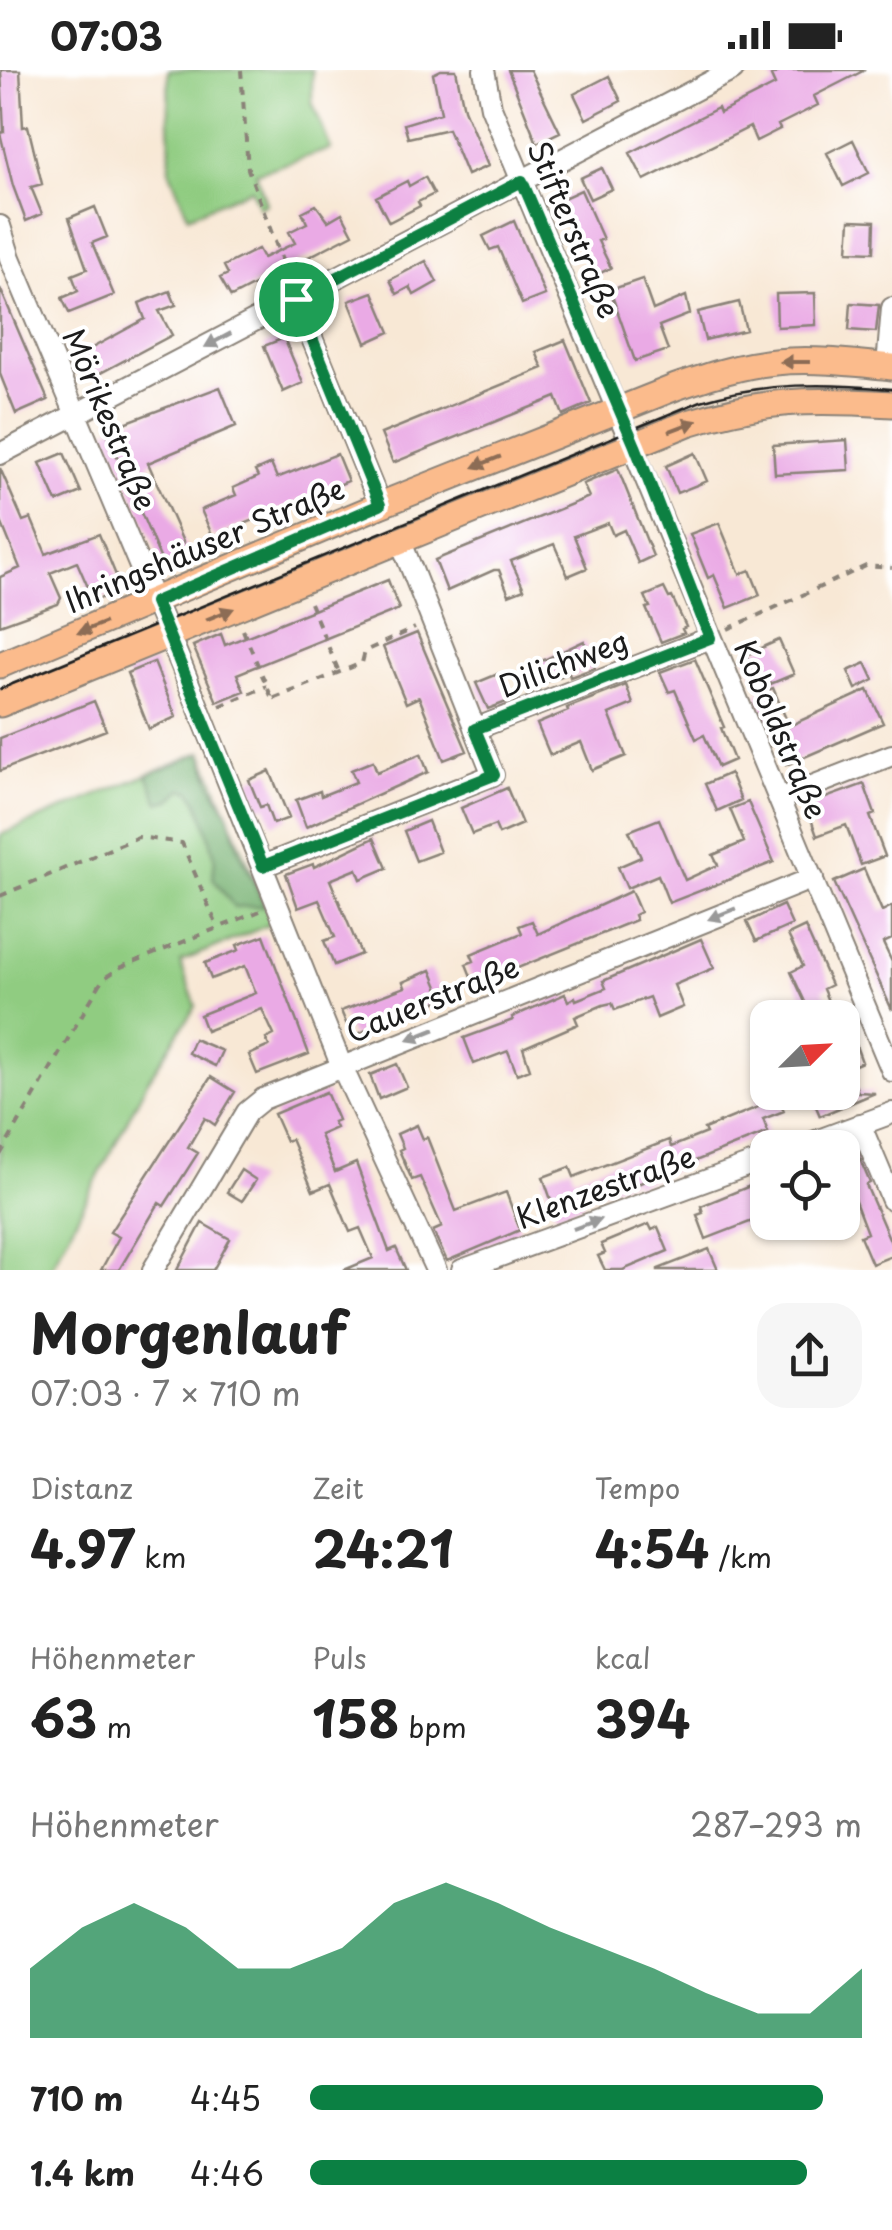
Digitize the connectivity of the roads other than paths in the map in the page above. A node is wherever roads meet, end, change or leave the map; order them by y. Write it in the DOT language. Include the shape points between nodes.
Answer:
graph roads {
  1 [pos="484,70"];
  2 [pos="734,70"];
  3 [pos="522,181"];
  4 [pos="0,226"];
  5 [pos="296,299"];
  6 [pos="892,308"];
  7 [pos="890,366"];
  8 [pos="892,404"];
  9 [pos="618,409"];
  10 [pos="76,415"];
  11 [pos="635,446"];
  12 [pos="0,454"];
  13 [pos="380,505"];
  14 [pos="402,542"];
  15 [pos="155,602"];
  16 [pos="169,634"];
  17 [pos="710,638"];
  18 [pos="0,666"];
  19 [pos="0,704"];
  20 [pos="475,729"];
  21 [pos="892,755"];
  22 [pos="778,799"];
  23 [pos="263,866"];
  24 [pos="812,878"];
  25 [pos="342,1067"];
  26 [pos="892,1072"];
  27 [pos="892,1113"];
  28 [pos="860,1124"];
  29 [pos="844,1130"];
  30 [pos="750,1165"];
  31 [pos="892,1200"];
  32 [pos="153,1270"];
  33 [pos="436,1270"];
  34 [pos="462,1270"];
  1 -- 3 [label="street, Stifterstraße" via="491,108"];
  2 -- 3 [label="street"];
  3 -- 5 [label="street"];
  3 -- 9 [label="street, Stifterstraße"];
  4 -- 10 [label="street, Mörikestraße"];
  5 -- 10 [label="street, one-way"];
  5 -- 13 [label="street"];
  6 -- 7 [label="street"];
  7 -- 9 [label="main road, Ihringshäuser Straße, one-way" via="775,362 720,372"];
  11 -- 8 [label="main road, one-way" via="688,423 783,401"];
  9 -- 11 [label="street, Koboldstraße"];
  9 -- 13 [label="main road, Ihringshäuser Straße, one-way"];
  10 -- 12 [label="street"];
  10 -- 15 [label="street, Mörikestraße"];
  11 -- 14 [label="main road"];
  11 -- 17 [label="street, Koboldstraße"];
  13 -- 15 [label="main road, Ihringshäuser Straße"];
  16 -- 14 [label="main road, one-way"];
  14 -- 20 [label="street"];
  15 -- 16 [label="street, Mörikestraße"];
  15 -- 18 [label="main road, Ihringshäuser Straße, one-way"];
  16 -- 19 [label="main road"];
  16 -- 23 [label="street, Mörikestraße"];
  17 -- 20 [label="street, Dilichweg"];
  17 -- 22 [label="street, Koboldstraße"];
  20 -- 23 [label="street, Dilichweg" via="494,775"];
  21 -- 22 [label="street"];
  22 -- 24 [label="street, Koboldstraße"];
  23 -- 25 [label="street, Mörikestraße"];
  24 -- 25 [label="street, Cauerstraße, one-way"];
  24 -- 26 [label="street, Koboldstraße"];
  25 -- 32 [label="street, Cauerstraße" via="263,1099 248,1112"];
  25 -- 33 [label="street, Mörikestraße"];
  27 -- 28 [label="street"];
  28 -- 29 [label="street"];
  28 -- 31 [label="street"];
  34 -- 30 [label="street, Klenzestraße, one-way"];
}
